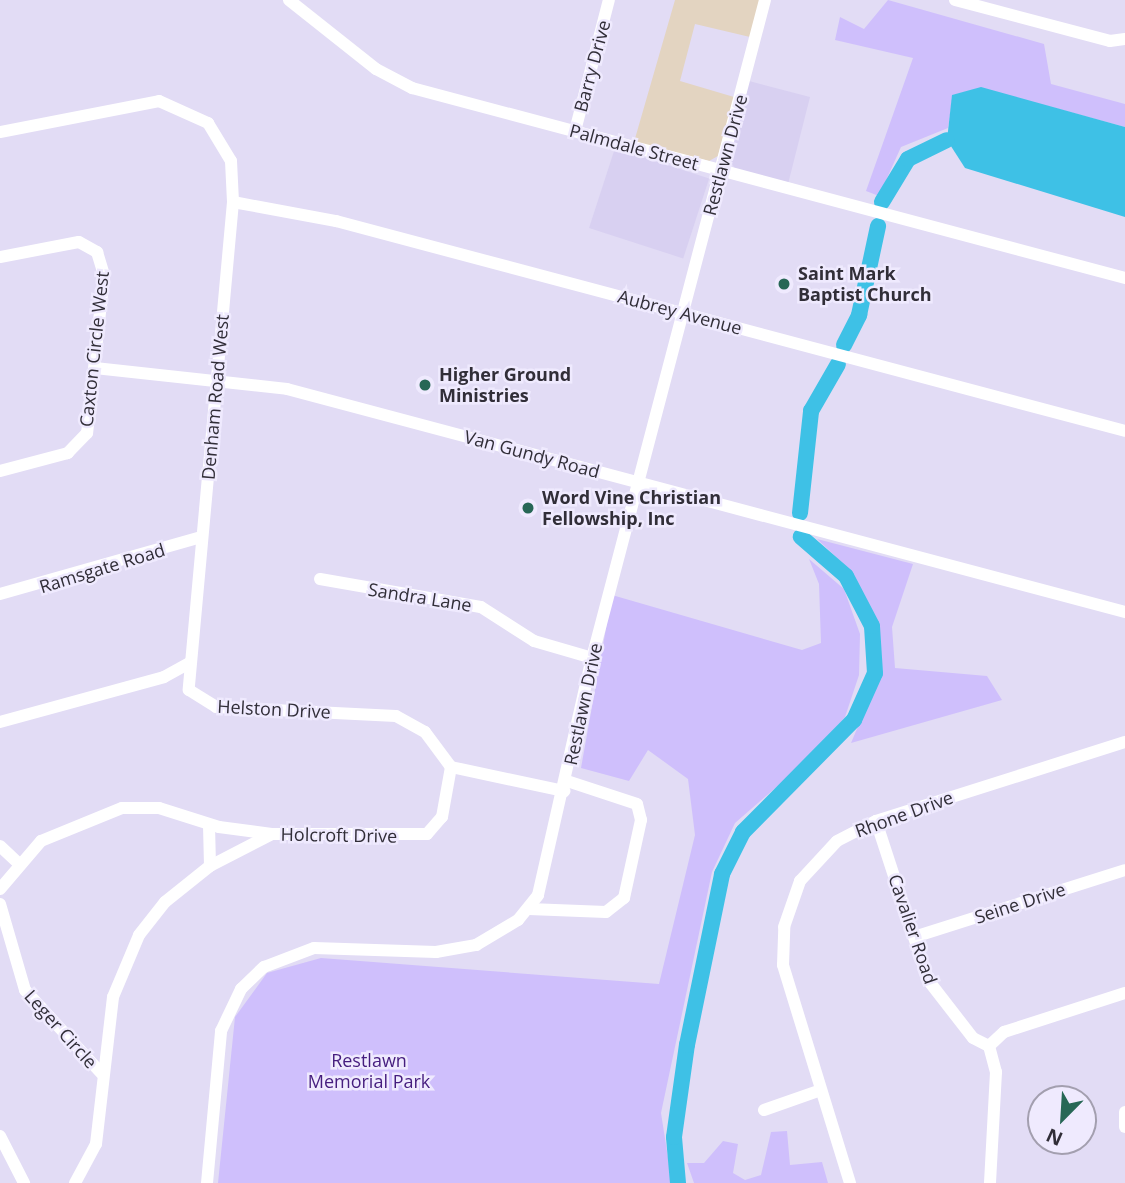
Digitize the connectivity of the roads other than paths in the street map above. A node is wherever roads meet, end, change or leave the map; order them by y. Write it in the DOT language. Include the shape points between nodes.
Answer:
graph roads {
  1 [pos="289,0"];
  2 [pos="608,0"];
  3 [pos="765,0"];
  4 [pos="955,0"];
  5 [pos="1125,39"];
  6 [pos="575,131"];
  7 [pos="0,132"];
  8 [pos="721,171"];
  9 [pos="233,202"];
  10 [pos="0,257"];
  11 [pos="1125,278"];
  12 [pos="683,313"];
  13 [pos="95,368"];
  14 [pos="217,380"];
  15 [pos="1125,431"];
  16 [pos="0,471"];
  17 [pos="638,482"];
  18 [pos="202,537"];
  19 [pos="320,579"];
  20 [pos="0,594"];
  21 [pos="1125,612"];
  22 [pos="592,657"];
  23 [pos="189,663"];
  24 [pos="164,677"];
  25 [pos="190,690"];
  26 [pos="0,722"];
  27 [pos="1125,742"];
  28 [pos="451,767"];
  29 [pos="565,786"];
  30 [pos="876,821"];
  31 [pos="209,825"];
  32 [pos="272,834"];
  33 [pos="0,846"];
  34 [pos="18,863"];
  35 [pos="210,866"];
  36 [pos="1125,870"];
  37 [pos="0,889"];
  38 [pos="0,904"];
  39 [pos="529,909"];
  40 [pos="914,937"];
  41 [pos="1125,993"];
  42 [pos="105,1037"];
  43 [pos="77,1046"];
  44 [pos="989,1046"];
  45 [pos="101,1073"];
  46 [pos="821,1090"];
  47 [pos="764,1110"];
  48 [pos="1125,1112"];
  49 [pos="1125,1127"];
  50 [pos="0,1136"];
  51 [pos="24,1183"];
  52 [pos="75,1183"];
  53 [pos="207,1183"];
  54 [pos="850,1183"];
  55 [pos="990,1183"];
  1 -- 6 [label="street, Palmdale Street" via="400,83"];
  2 -- 6 [label="street, Barry Drive"];
  3 -- 8 [label="street, Restlawn Drive"];
  4 -- 5 [label="street" via="1110,41"];
  6 -- 8 [label="street, Palmdale Street"];
  7 -- 9 [label="street, Denham Road West" via="159,101 190,111 217,134 231,160"];
  8 -- 11 [label="street, Palmdale Street"];
  8 -- 12 [label="street, Restlawn Drive"];
  9 -- 12 [label="street, Aubrey Avenue" via="335,220"];
  9 -- 14 [label="street, Denham Road West"];
  10 -- 13 [label="street, Caxton Circle West" via="68,242 97,253 104,275"];
  12 -- 15 [label="street, Aubrey Avenue"];
  12 -- 17 [label="street, Restlawn Drive"];
  13 -- 14 [label="street, Van Gundy Road"];
  13 -- 16 [label="street, Caxton Circle West" via="90,422 81,442 36,464"];
  14 -- 17 [label="street, Van Gundy Road" via="287,389"];
  14 -- 18 [label="street, Denham Road West"];
  17 -- 21 [label="street, Van Gundy Road"];
  17 -- 22 [label="street, Restlawn Drive"];
  18 -- 20 [label="street, Ramsgate Road"];
  18 -- 23 [label="street, Denham Road West"];
  19 -- 22 [label="street, Sandra Lane" via="481,607 534,641"];
  22 -- 29 [label="street, Restlawn Drive"];
  23 -- 24 [label="street"];
  23 -- 25 [label="street"];
  24 -- 25 [label="street, Helston Drive"];
  24 -- 26 [label="street"];
  25 -- 28 [label="street, Helston Drive" via="216,707 396,716 425,732"];
  27 -- 30 [label="street, Rhone Drive"];
  28 -- 29 [label="street"];
  28 -- 32 [label="street, Holcroft Drive" via="442,817 427,834"];
  29 -- 39 [label="street, Restlawn Drive" via="549,862"];
  29 -- 39 [label="street" via="637,804 641,820 624,898 607,912"];
  30 -- 40 [label="street, Cavalier Road"];
  30 -- 46 [label="street, Rhone Drive" via="821,854 800,881 784,927 787,985"];
  31 -- 32 [label="street"];
  31 -- 34 [label="street" via="159,808 122,808 49,836"];
  31 -- 35 [label="street"];
  32 -- 35 [label="street, Holcroft Drive"];
  33 -- 34 [label="street"];
  34 -- 37 [label="street"];
  35 -- 42 [label="street, Holcroft Drive" via="165,902 139,935 117,985"];
  36 -- 40 [label="street, Seine Drive"];
  38 -- 43 [label="street, Leger Circle" via="20,982"];
  39 -- 53 [label="street, Restlawn Drive" via="492,939 457,950 322,947 264,967 241,989 221,1031"];
  40 -- 44 [label="street, Cavalier Road" via="937,995 973,1038"];
  41 -- 44 [label="street" via="1003,1032"];
  42 -- 43 [label="street"];
  42 -- 45 [label="street, Holcroft Drive"];
  43 -- 45 [label="street, Leger Circle"];
  44 -- 55 [label="street" via="996,1072"];
  45 -- 52 [label="street, Holcroft Drive" via="96,1144"];
  46 -- 47 [label="street"];
  46 -- 54 [label="street, Rhone Drive"];
  48 -- 49 [label="street"];
  50 -- 51 [label="street"];
}
